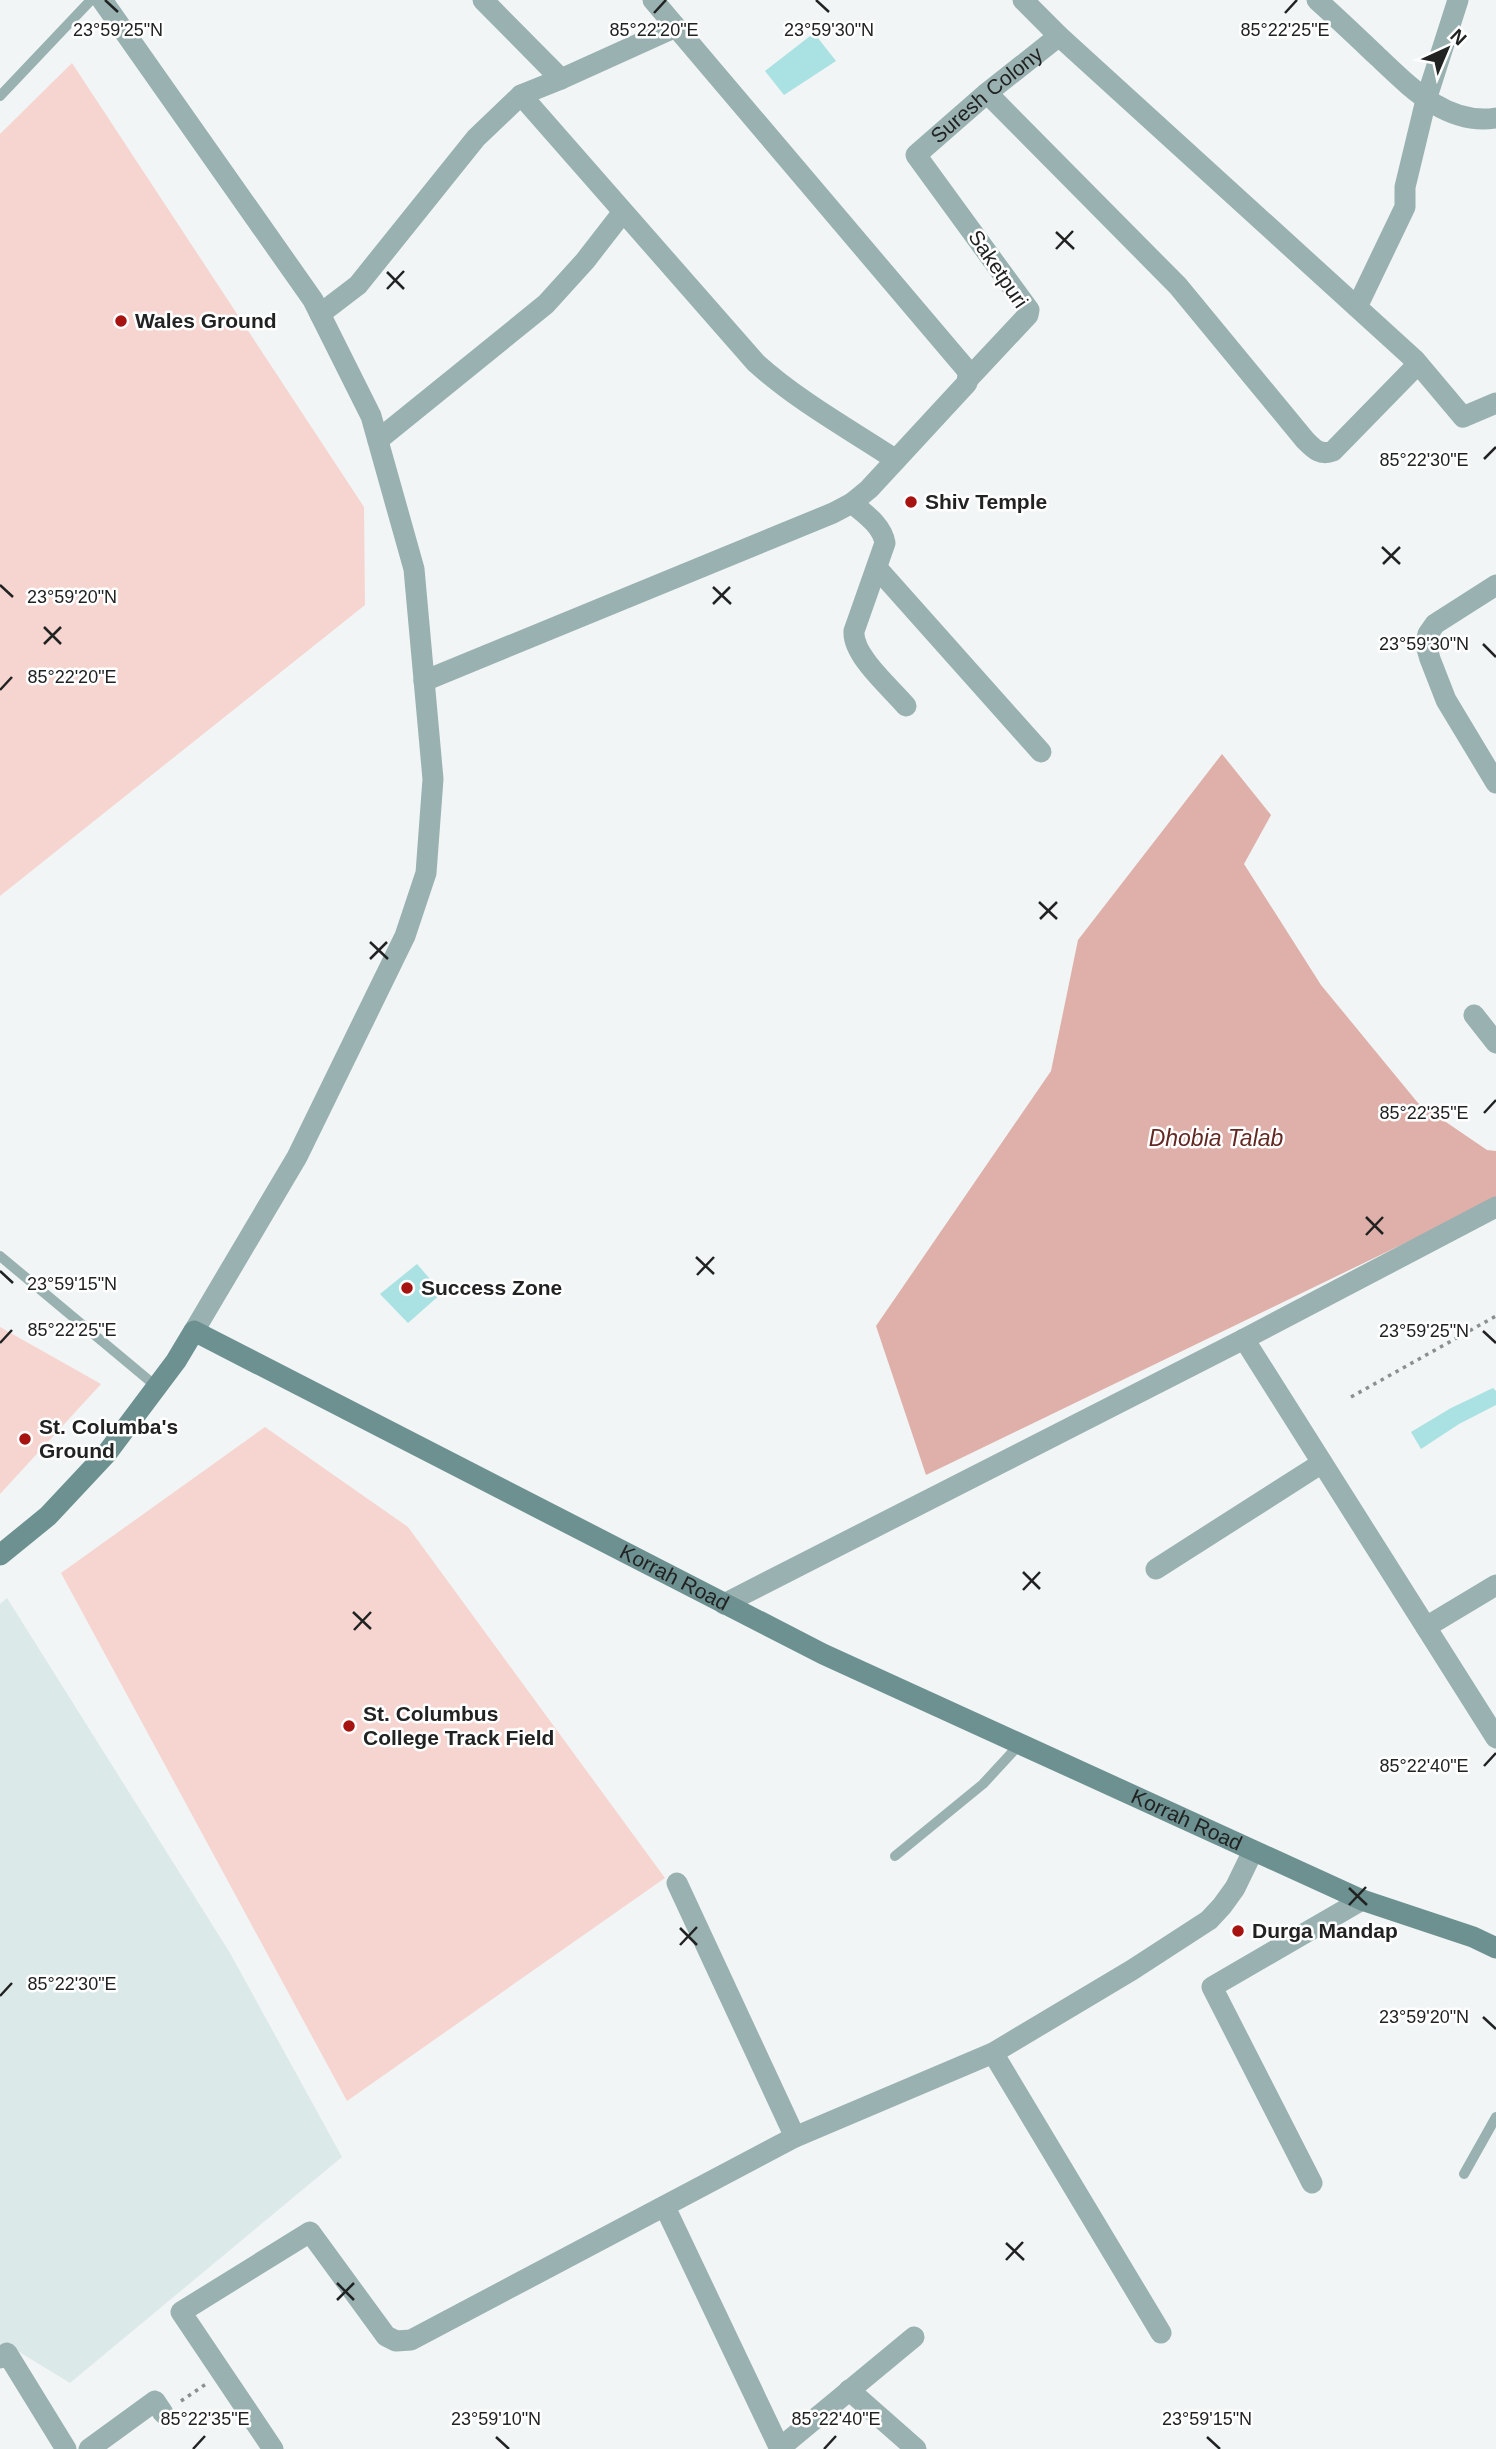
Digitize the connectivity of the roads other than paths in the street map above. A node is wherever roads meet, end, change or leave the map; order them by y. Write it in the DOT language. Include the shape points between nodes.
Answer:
graph roads {
  1 [pos="91,0"];
  2 [pos="102,0"];
  3 [pos="483,0"];
  4 [pos="653,0"];
  5 [pos="1023,0"];
  6 [pos="1317,0"];
  7 [pos="1458,0"];
  8 [pos="676,27"];
  9 [pos="1059,36"];
  10 [pos="561,79"];
  11 [pos="987,93"];
  12 [pos="521,95"];
  13 [pos="0,96"];
  14 [pos="1426,100"];
  15 [pos="1496,118"];
  16 [pos="916,155"];
  17 [pos="623,212"];
  18 [pos="1357,307"];
  19 [pos="320,314"];
  20 [pos="1418,364"];
  21 [pos="969,378"];
  22 [pos="1496,402"];
  23 [pos="378,440"];
  24 [pos="896,460"];
  25 [pos="852,503"];
  26 [pos="877,568"];
  27 [pos="1496,585"];
  28 [pos="424,681"];
  29 [pos="906,706"];
  30 [pos="1041,752"];
  31 [pos="1496,783"];
  32 [pos="1474,1015"];
  33 [pos="1496,1043"];
  34 [pos="1496,1208"];
  35 [pos="0,1256"];
  36 [pos="194,1331"];
  37 [pos="1244,1339"];
  38 [pos="157,1387"];
  39 [pos="1322,1463"];
  40 [pos="0,1555"];
  41 [pos="1156,1569"];
  42 [pos="1496,1585"];
  43 [pos="724,1604"];
  44 [pos="1426,1627"];
  45 [pos="1494,1731"];
  46 [pos="1020,1744"];
  47 [pos="1254,1851"];
  48 [pos="895,1856"];
  49 [pos="677,1883"];
  50 [pos="1362,1900"];
  51 [pos="1496,1948"];
  52 [pos="993,2053"];
  53 [pos="1496,2117"];
  54 [pos="795,2137"];
  55 [pos="1464,2174"];
  56 [pos="1312,2183"];
  57 [pos="665,2207"];
  58 [pos="1161,2333"];
  59 [pos="914,2337"];
  60 [pos="0,2358"];
  61 [pos="849,2390"];
  62 [pos="163,2413"];
  63 [pos="781,2448"];
  64 [pos="66,2449"];
  65 [pos="89,2449"];
  66 [pos="272,2449"];
  67 [pos="916,2449"];
  1 -- 13 [label="lane"];
  2 -- 19 [label="street"];
  3 -- 10 [label="street"];
  4 -- 8 [label="street"];
  5 -- 9 [label="street"];
  6 -- 14 [label="street"];
  7 -- 14 [label="street"];
  8 -- 10 [label="street"];
  8 -- 21 [label="street"];
  9 -- 11 [label="street, Suresh Colony"];
  9 -- 18 [label="street"];
  10 -- 12 [label="street"];
  11 -- 16 [label="street, Suresh Colony"];
  11 -- 20 [label="street" via="1178,286 1318,452 1333,451"];
  12 -- 17 [label="street"];
  12 -- 19 [label="street" via="475,138 358,285"];
  14 -- 15 [label="street" via="1461,115"];
  14 -- 18 [label="street" via="1405,187 1405,207"];
  16 -- 21 [label="street, Saketpuri" via="1029,310"];
  17 -- 23 [label="street" via="546,304"];
  17 -- 24 [label="street" via="777,382"];
  18 -- 20 [label="street"];
  19 -- 23 [label="street" via="371,416"];
  20 -- 22 [label="street" via="1463,417"];
  21 -- 24 [label="street"];
  23 -- 28 [label="street" via="414,569"];
  24 -- 25 [label="street"];
  25 -- 26 [label="street" via="884,536"];
  25 -- 28 [label="street"];
  26 -- 29 [label="street" via="853,639"];
  26 -- 30 [label="street"];
  27 -- 31 [label="street" via="1435,624 1426,645 1446,700"];
  28 -- 36 [label="street" via="433,779 426,873 405,936 297,1157"];
  32 -- 33 [label="street"];
  34 -- 37 [label="street"];
  35 -- 38 [label="lane"];
  36 -- 38 [label="main road"];
  36 -- 43 [label="main road, Korrah Road"];
  37 -- 39 [label="street"];
  37 -- 43 [label="street"];
  38 -- 40 [label="main road" via="99,1462 48,1516"];
  39 -- 41 [label="street"];
  39 -- 44 [label="street"];
  42 -- 44 [label="street"];
  43 -- 46 [label="main road, Korrah Road"];
  44 -- 45 [label="street"];
  46 -- 47 [label="main road, Korrah Road"];
  46 -- 48 [label="lane" via="983,1784"];
  47 -- 50 [label="main road, Korrah Road"];
  47 -- 52 [label="street" via="1209,1920"];
  49 -- 54 [label="street"];
  50 -- 51 [label="main road, Korrah Road"];
  50 -- 56 [label="street" via="1212,1987"];
  52 -- 54 [label="street"];
  52 -- 58 [label="street"];
  53 -- 55 [label="lane"];
  54 -- 57 [label="street"];
  57 -- 63 [label="street"];
  57 -- 66 [label="street" via="402,2342 386,2336 310,2232 181,2312"];
  59 -- 61 [label="street"];
  60 -- 64 [label="street" via="7,2353"];
  61 -- 63 [label="street"];
  61 -- 67 [label="street"];
  62 -- 65 [label="street" via="155,2401"];
}
